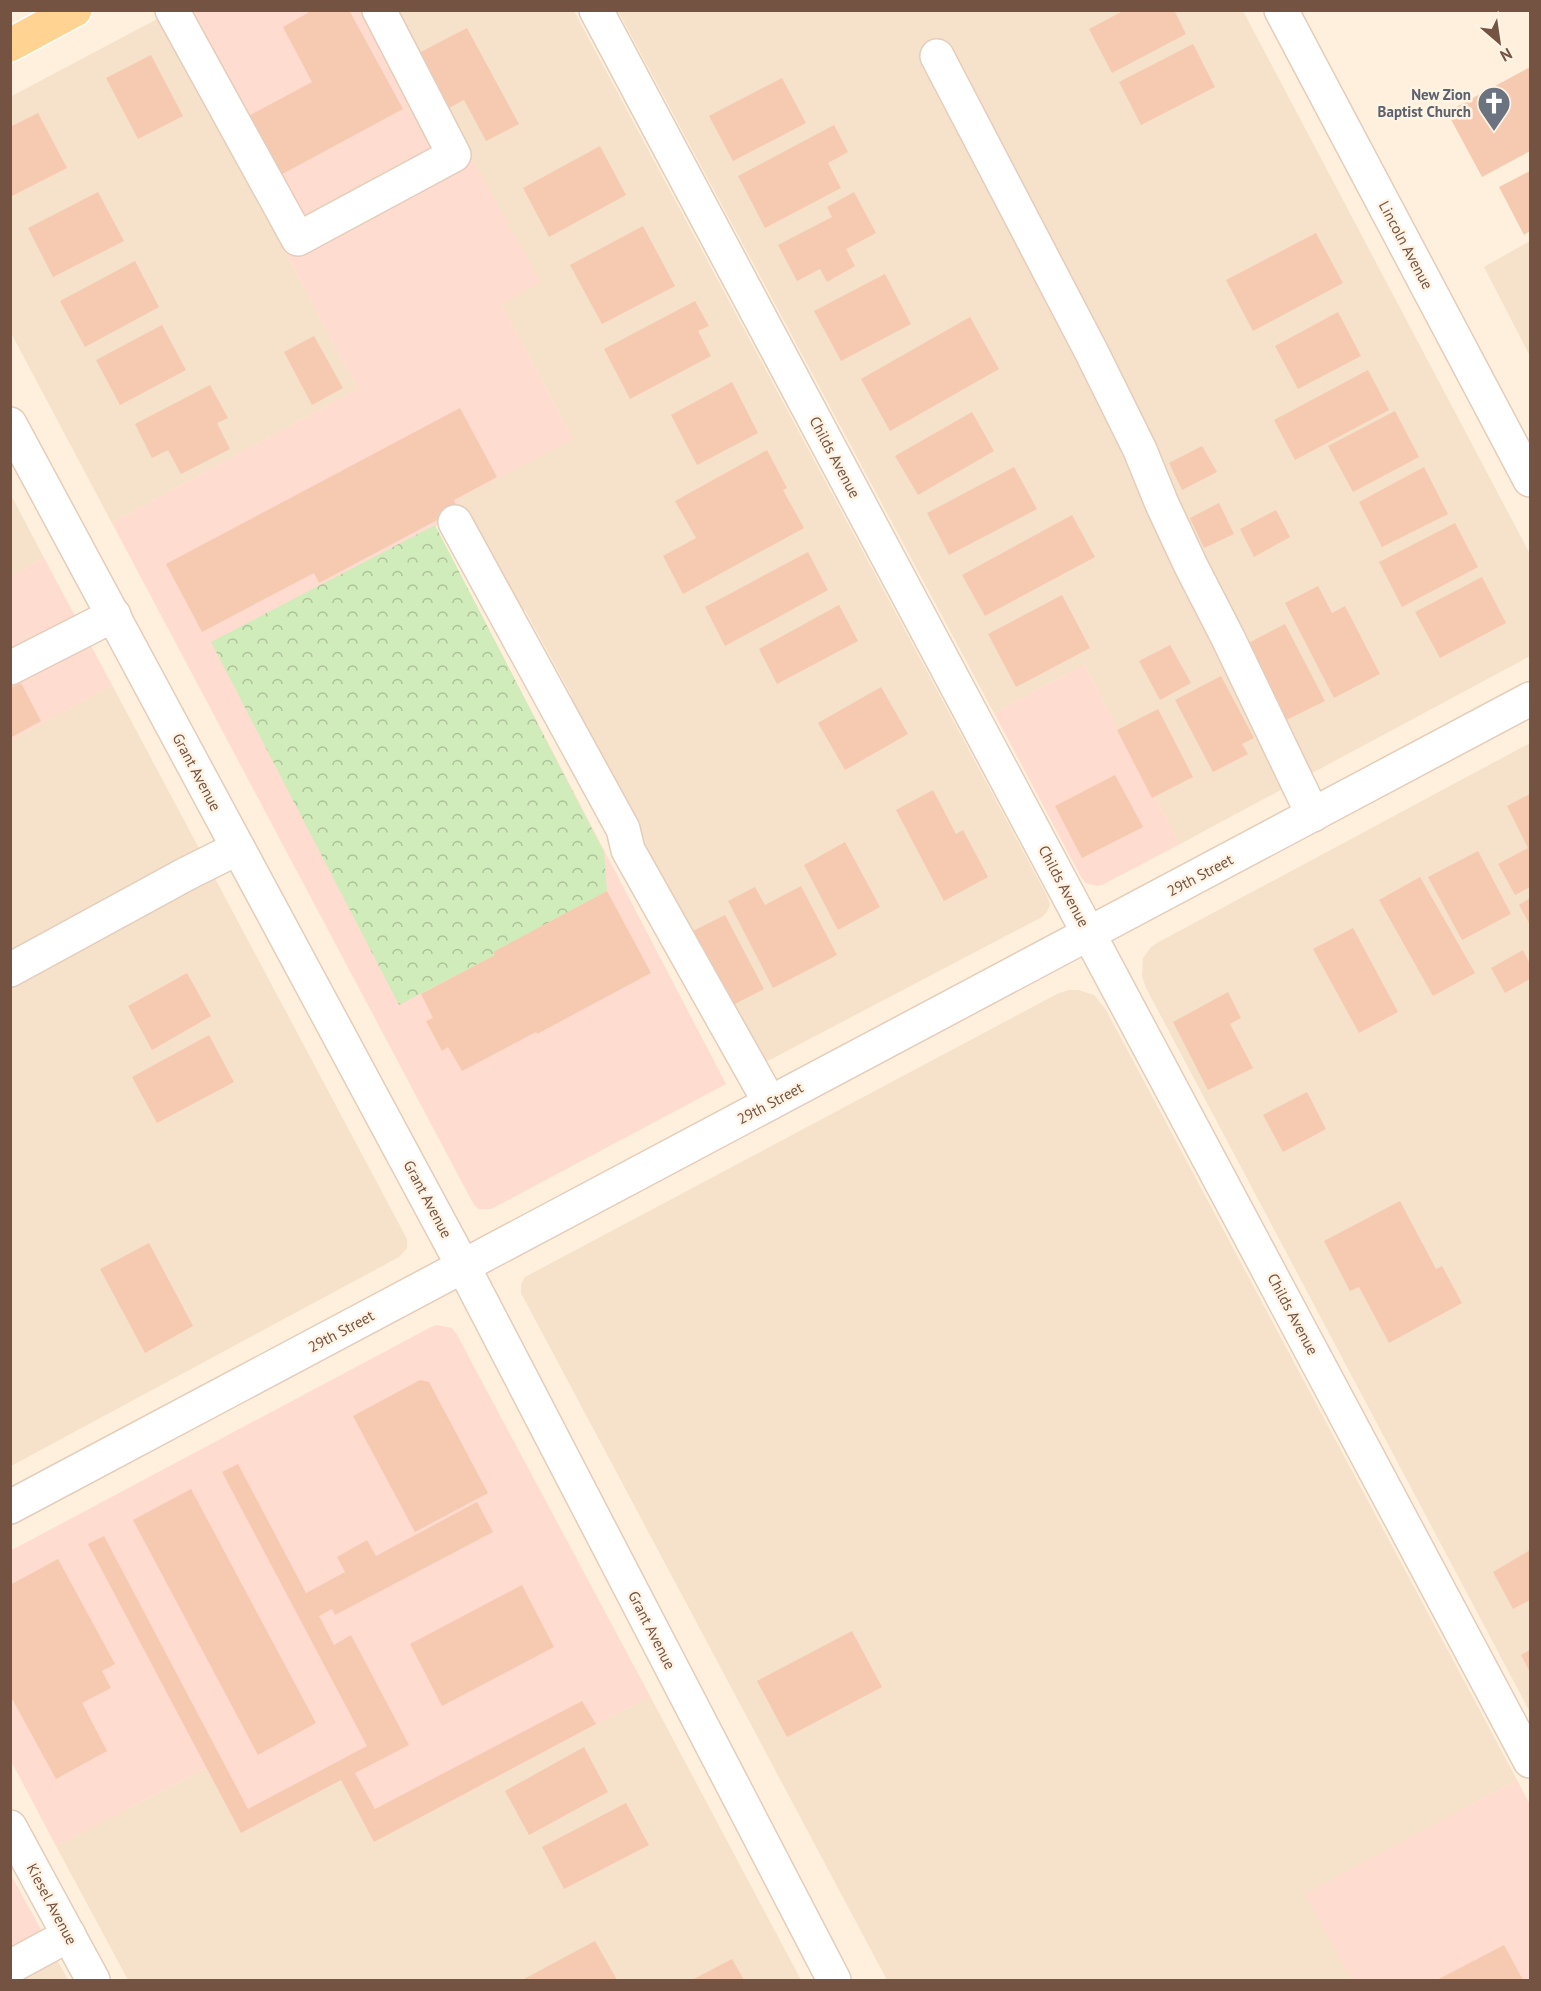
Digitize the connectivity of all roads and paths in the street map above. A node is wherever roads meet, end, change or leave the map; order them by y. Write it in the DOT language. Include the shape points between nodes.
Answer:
graph roads {
  1 [pos="75,10"];
  2 [pos="172,10"];
  3 [pos="379,10"];
  4 [pos="596,10"];
  5 [pos="1281,10"];
  6 [pos="10,45"];
  7 [pos="937,56"];
  8 [pos="10,424"];
  9 [pos="1530,480"];
  10 [pos="455,522"];
  11 [pos="114,615"];
  12 [pos="10,668"];
  13 [pos="1530,699"];
  14 [pos="1313,814"];
  15 [pos="238,848"];
  16 [pos="1089,933"];
  17 [pos="10,970"];
  18 [pos="770,1103"];
  19 [pos="463,1266"];
  20 [pos="10,1507"];
  21 [pos="1530,1761"];
  22 [pos="10,1827"];
  23 [pos="69,1935"];
  24 [pos="10,1967"];
  25 [pos="93,1980"];
  26 [pos="834,1980"];
  1 -- 6 [label="main road"];
  2 -- 3 [label="street" via="298,239 454,155"];
  4 -- 16 [label="street, Childs Avenue"];
  5 -- 9 [label="street, Lincoln Avenue"];
  7 -- 14 [label="street" via="1091,351"];
  8 -- 11 [label="street, Grant Avenue"];
  10 -- 18 [label="street" via="623,829 628,850"];
  11 -- 12 [label="street"];
  11 -- 15 [label="street, Grant Avenue"];
  13 -- 14 [label="street, 29th Street"];
  14 -- 16 [label="street, 29th Street"];
  15 -- 17 [label="street"];
  15 -- 19 [label="street, Grant Avenue"];
  16 -- 18 [label="street, 29th Street"];
  16 -- 21 [label="street, Childs Avenue"];
  18 -- 19 [label="street, 29th Street"];
  19 -- 20 [label="street, 29th Street"];
  19 -- 26 [label="street, Grant Avenue"];
  22 -- 23 [label="street, Kiesel Avenue"];
  23 -- 24 [label="street"];
  23 -- 25 [label="street, Kiesel Avenue"];
}
